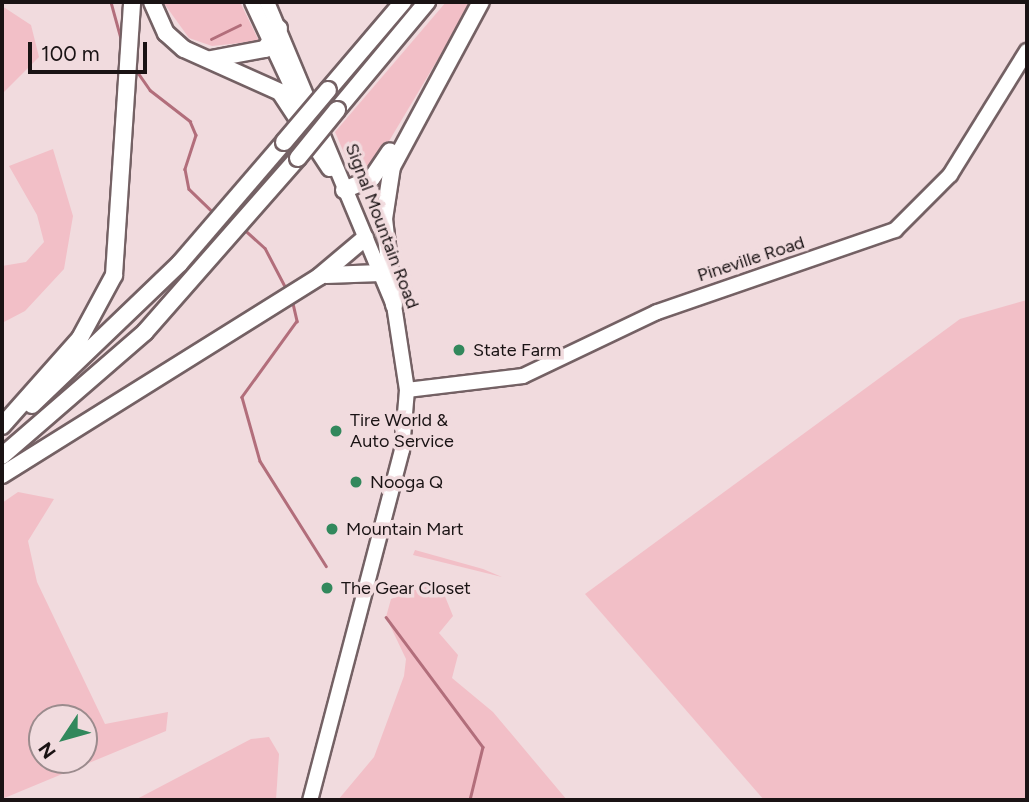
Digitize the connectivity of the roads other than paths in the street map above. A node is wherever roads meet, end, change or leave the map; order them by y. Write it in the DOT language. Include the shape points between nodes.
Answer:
graph roads {
  1 [pos="132,2"];
  2 [pos="152,2"];
  3 [pos="252,2"];
  4 [pos="267,2"];
  5 [pos="403,2"];
  6 [pos="427,2"];
  7 [pos="481,2"];
  8 [pos="279,28"];
  9 [pos="273,44"];
  10 [pos="1027,51"];
  11 [pos="205,59"];
  12 [pos="445,64"];
  13 [pos="330,168"];
  14 [pos="344,190"];
  15 [pos="365,238"];
  16 [pos="381,273"];
  17 [pos="320,276"];
  18 [pos="394,305"];
  19 [pos="407,390"];
  20 [pos="2,428"];
  21 [pos="2,456"];
  22 [pos="2,475"];
  23 [pos="310,800"];
  1 -- 20 [label="highway" via="114,275 80,338"];
  2 -- 11 [label="highway" via="175,43"];
  3 -- 9 [label="main road, Signal Mountain Road"];
  4 -- 8 [label="main road, Signal Mountain Road"];
  5 -- 20 [label="highway, bridge" via="180,263 84,360"];
  6 -- 21 [label="highway, bridge" via="145,332"];
  7 -- 12 [label="highway"];
  8 -- 9 [label="highway"];
  8 -- 14 [label="main road, Signal Mountain Road" via="343,172"];
  9 -- 11 [label="highway" via="248,55"];
  9 -- 13 [label="main road, Signal Mountain Road"];
  10 -- 19 [label="main road, Pineville Road" via="950,175 895,230 657,312 523,376"];
  11 -- 13 [label="highway" via="280,92"];
  12 -- 14 [label="highway" via="377,173"];
  12 -- 18 [label="highway" via="403,140 388,181 384,229"];
  13 -- 14 [label="main road, Signal Mountain Road"];
  14 -- 15 [label="main road, Signal Mountain Road"];
  15 -- 16 [label="main road, Signal Mountain Road"];
  15 -- 17 [label="highway"];
  16 -- 17 [label="highway"];
  16 -- 18 [label="main road, Signal Mountain Road"];
  17 -- 22 [label="highway"];
  18 -- 19 [label="main road, Signal Mountain Road"];
  19 -- 23 [label="main road, Signal Mountain Road" via="397,472"];
}
